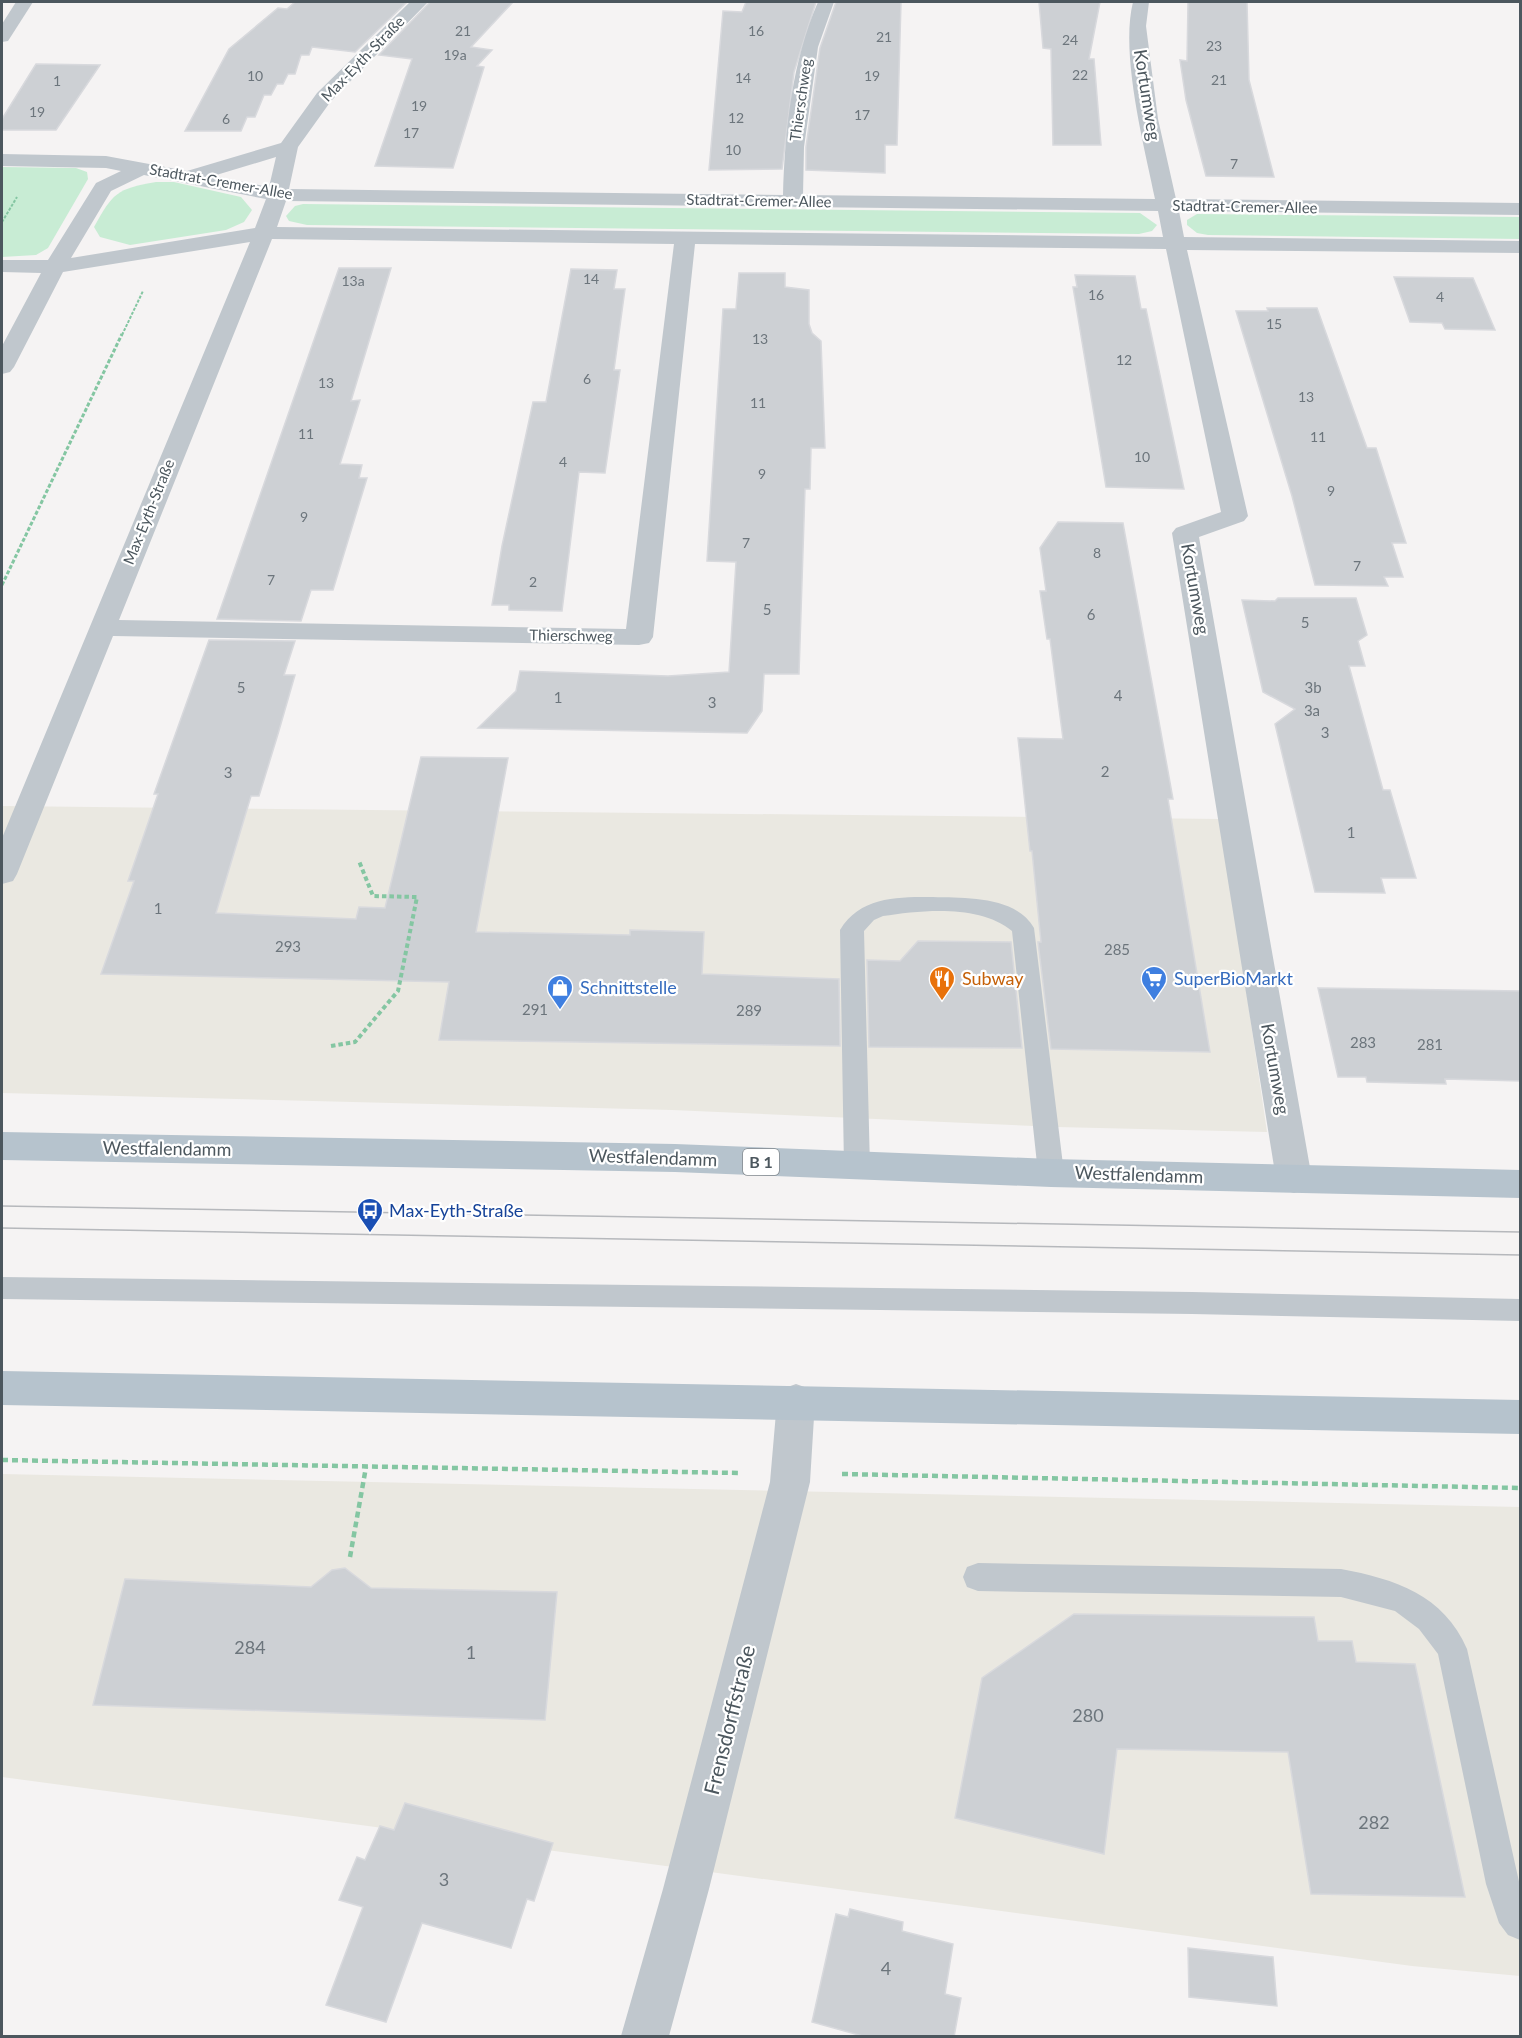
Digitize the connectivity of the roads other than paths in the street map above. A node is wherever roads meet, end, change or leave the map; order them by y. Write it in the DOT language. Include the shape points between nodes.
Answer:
graph roads {
  1 [pos="24,2"];
  2 [pos="419,2"];
  3 [pos="826,2"];
  4 [pos="1142,2"];
  5 [pos="2,37"];
  6 [pos="288,147"];
  7 [pos="2,160"];
  8 [pos="141,169"];
  9 [pos="187,178"];
  10 [pos="278,195"];
  11 [pos="793,201"];
  12 [pos="1170,206"];
  13 [pos="1521,209"];
  14 [pos="264,233"];
  15 [pos="685,238"];
  16 [pos="1176,243"];
  17 [pos="1521,247"];
  18 [pos="2,266"];
  19 [pos="55,267"];
  20 [pos="2,367"];
  21 [pos="102,628"];
  22 [pos="2,874"];
  23 [pos="2,1146"];
  24 [pos="857,1167"];
  25 [pos="1051,1173"];
  26 [pos="1294,1179"];
  27 [pos="1521,1184"];
  28 [pos="2,1288"];
  29 [pos="1521,1310"];
  30 [pos="2,1388"];
  31 [pos="796,1401"];
  32 [pos="1520,1420"];
  33 [pos="978,1577"];
  34 [pos="1521,1923"];
  35 [pos="645,2037"];
  1 -- 5 [label="street"];
  2 -- 6 [label="street, Max-Eyth-Straße" via="324,98"];
  3 -- 11 [label="street, Thierschweg" via="809,47 794,147"];
  4 -- 12 [label="street, Kortumweg" via="1137,26 1148,118"];
  6 -- 9 [label="street"];
  6 -- 10 [label="street, Max-Eyth-Straße"];
  7 -- 8 [label="street, Stadtrat-Cremer-Allee" via="106,162"];
  8 -- 9 [label="street, Stadtrat-Cremer-Allee"];
  8 -- 19 [label="street" via="103,187"];
  9 -- 10 [label="street, Stadtrat-Cremer-Allee"];
  10 -- 11 [label="street, Stadtrat-Cremer-Allee"];
  10 -- 14 [label="street, Max-Eyth-Straße"];
  11 -- 12 [label="street, Stadtrat-Cremer-Allee"];
  12 -- 13 [label="street, Stadtrat-Cremer-Allee"];
  12 -- 16 [label="street, Kortumweg"];
  14 -- 15 [label="street"];
  14 -- 19 [label="street"];
  14 -- 21 [label="street, Max-Eyth-Straße"];
  15 -- 16 [label="street"];
  15 -- 21 [label="street, Thierschweg" via="639,637"];
  16 -- 17 [label="street"];
  16 -- 26 [label="street, Kortumweg" via="1235,516 1185,533"];
  18 -- 19 [label="street"];
  19 -- 20 [label="street"];
  21 -- 22 [label="street, Max-Eyth-Straße"];
  23 -- 24 [label="main road, Westfalendamm / B 1" via="675,1158"];
  24 -- 25 [label="main road, Westfalendamm / B 1"];
  24 -- 25 [label="lane" via="852,930 872,911 890,905 969,906 996,910 1023,928"];
  25 -- 26 [label="main road, Westfalendamm / B 1"];
  26 -- 27 [label="main road, Westfalendamm / B 1"];
  28 -- 29 [label="lane"];
  30 -- 31 [label="main road"];
  31 -- 32 [label="main road"];
  31 -- 35 [label="street, Frensdorffstraße" via="790,1482"];
  33 -- 34 [label="lane" via="1341,1583 1390,1592 1421,1609 1452,1649 1503,1884 1512,1911"];
}
